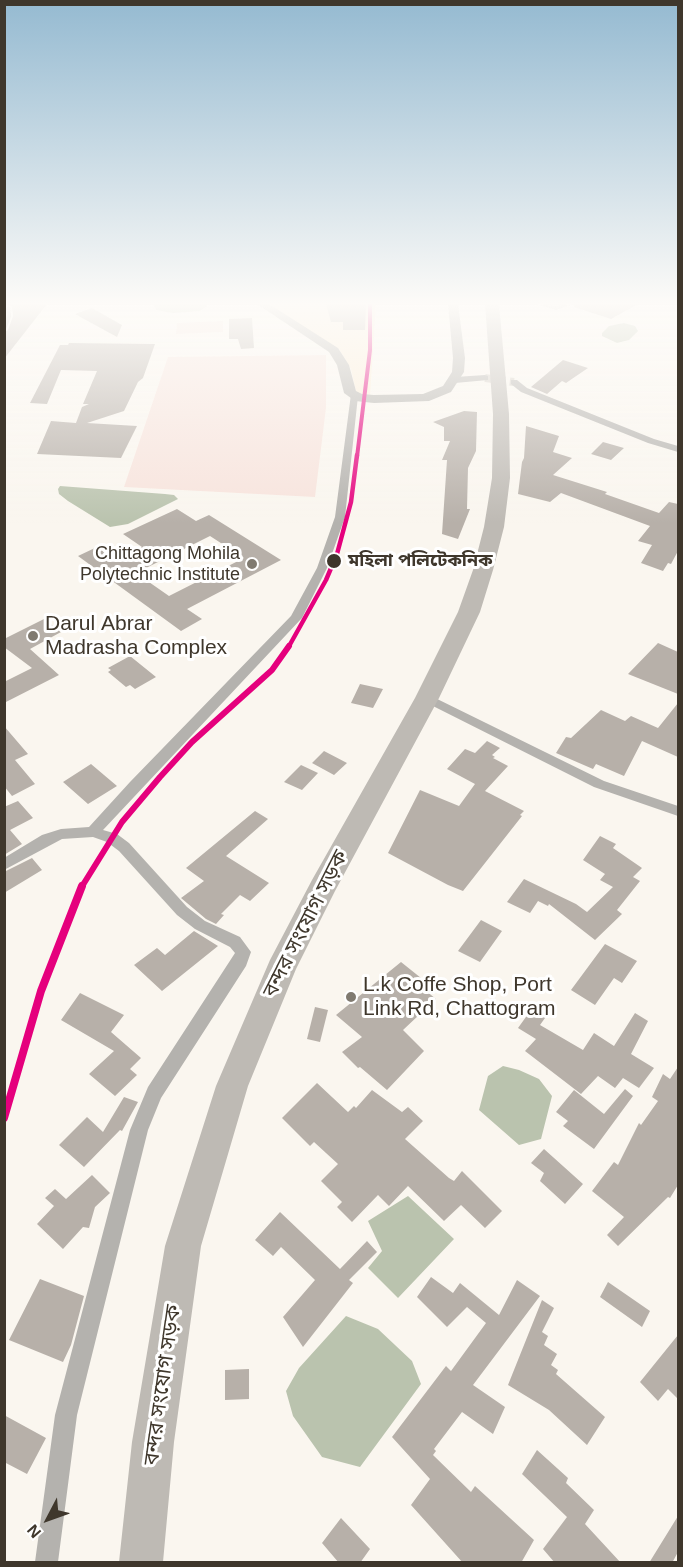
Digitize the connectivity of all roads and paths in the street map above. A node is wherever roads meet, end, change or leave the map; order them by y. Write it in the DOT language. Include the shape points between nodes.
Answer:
graph roads {
  1 [pos="346,377"];
  2 [pos="498,377"];
  3 [pos="486,378"];
  4 [pos="455,380"];
  5 [pos="513,382"];
  6 [pos="354,396"];
  7 [pos="678,448"];
  8 [pos="427,698"];
  9 [pos="678,811"];
  10 [pos="93,832"];
  11 [pos="4,865"];
  12 [pos="46,1563"];
  13 [pos="141,1563"];
  1 -- 6 [label="street"];
  2 -- 8 [label="highway, বন্দর সংযোগ সড়ক" via="501,478 494,527 469,612"];
  3 -- 4 [label="street"];
  4 -- 6 [label="street" via="447,389 425,398"];
  5 -- 7 [label="street" via="524,390 651,441"];
  6 -- 10 [label="street" via="340,517 322,568 296,618"];
  8 -- 9 [label="street" via="599,784"];
  8 -- 13 [label="highway, বন্দর সংযোগ সড়ক" via="281,969 232,1086 183,1246 153,1442"];
  10 -- 11 [label="street" via="47,839"];
  10 -- 12 [label="street" via="124,847 182,911 234,942 243,952 154,1093 139,1130 66,1415"];
}
